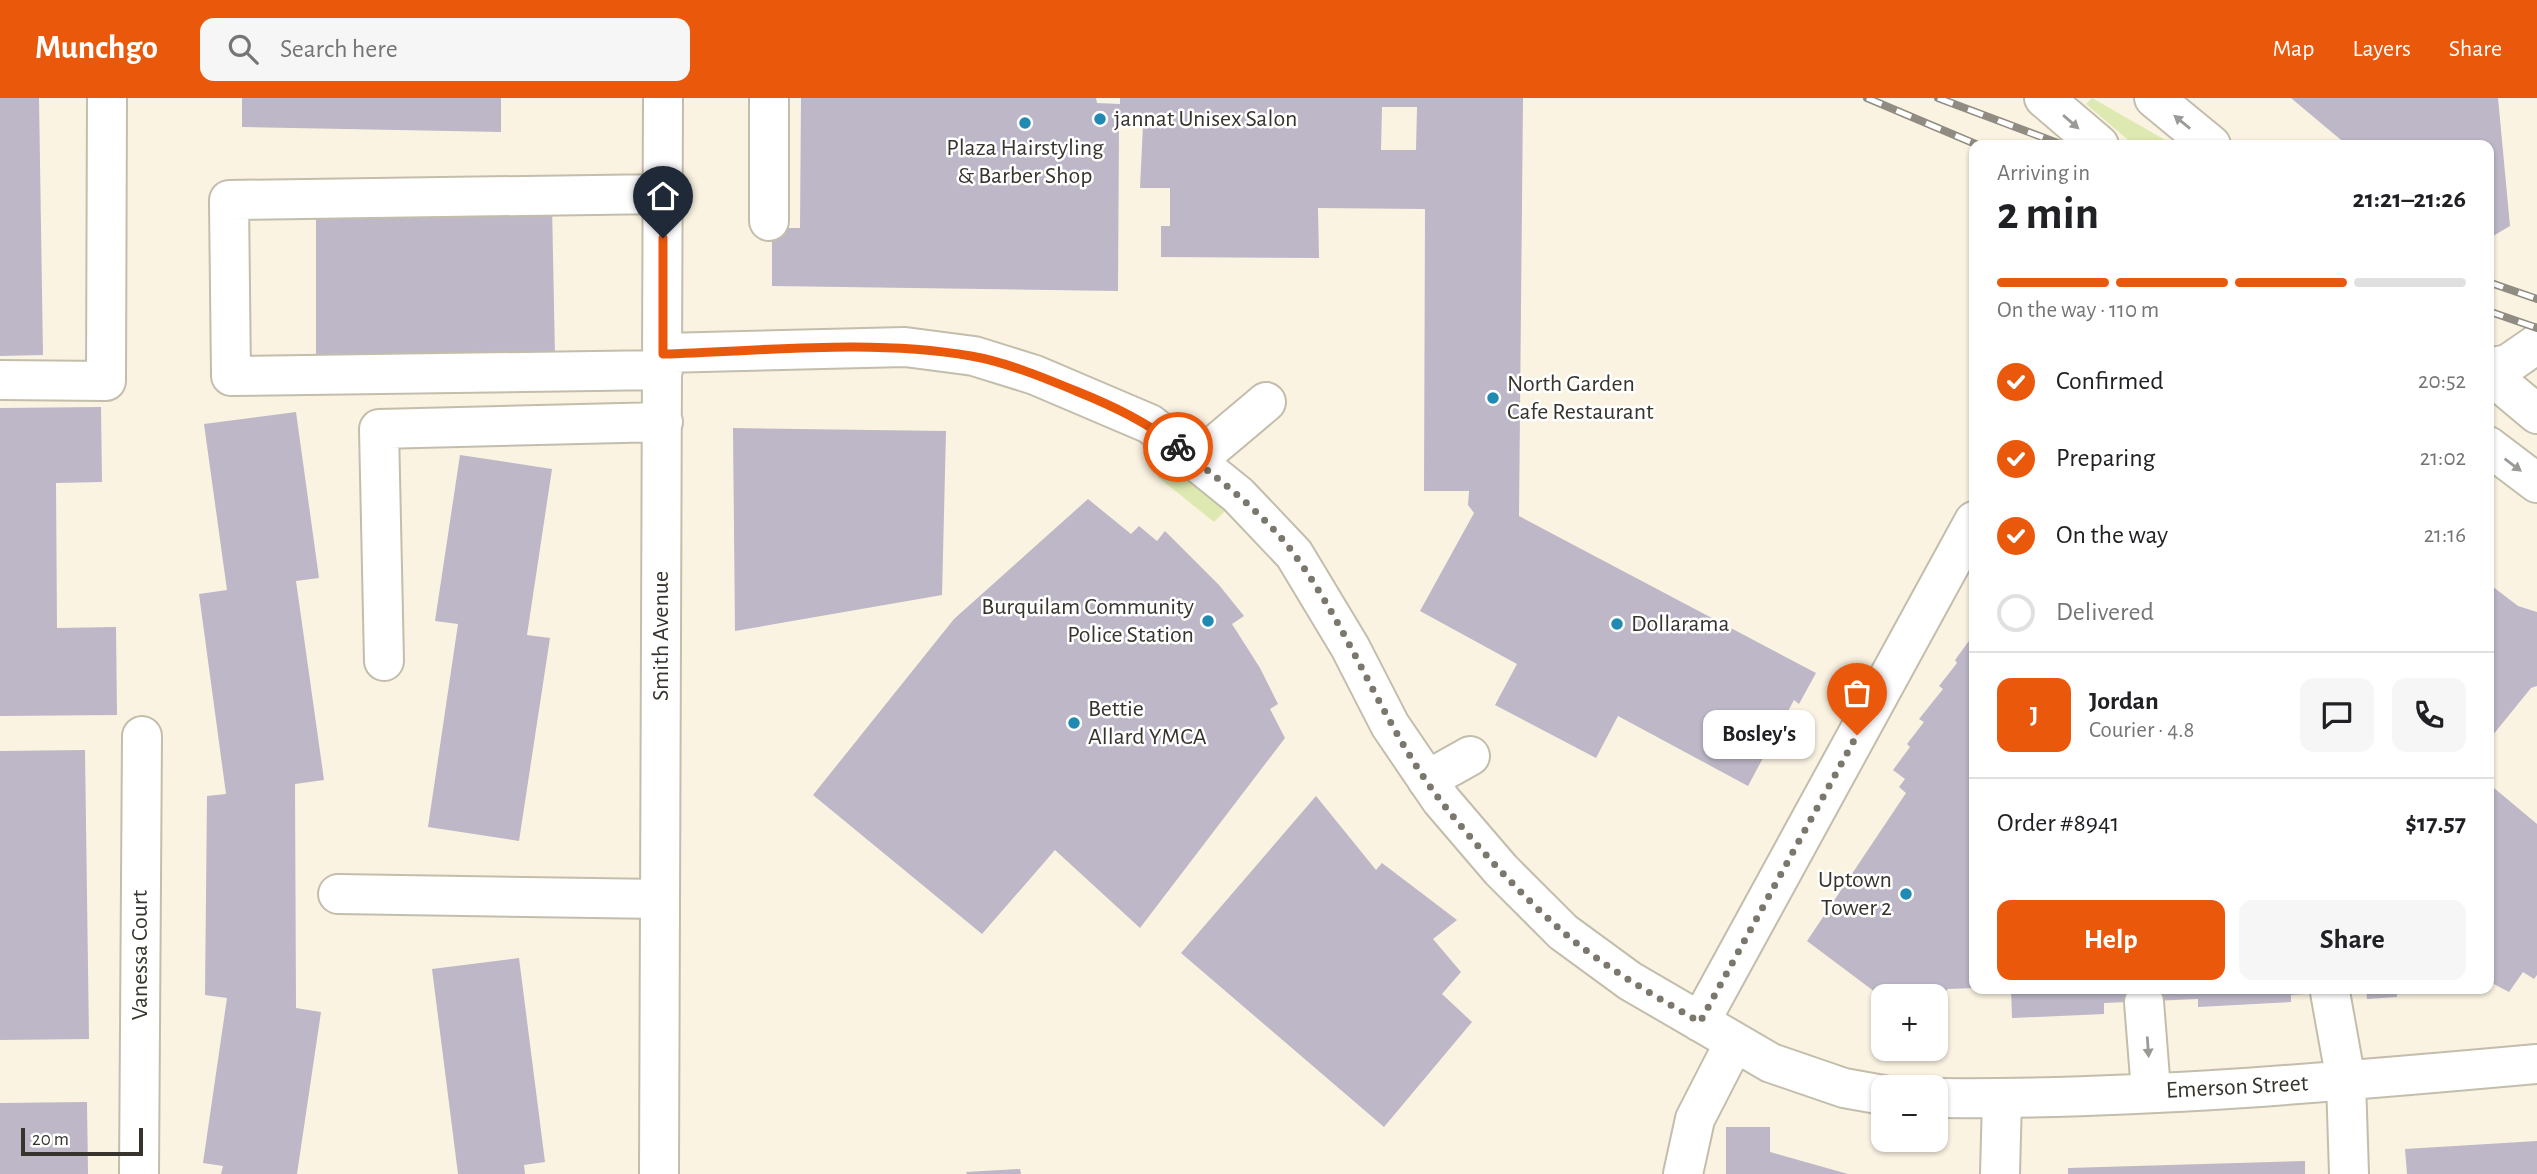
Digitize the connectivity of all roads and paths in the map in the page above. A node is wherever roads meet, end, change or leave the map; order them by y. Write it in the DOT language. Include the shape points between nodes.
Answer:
graph roads {
  1 [pos="107,98"];
  2 [pos="663,98"];
  3 [pos="769,98"];
  4 [pos="2044,98"];
  5 [pos="2154,98"];
  6 [pos="2093,140"];
  7 [pos="2205,140"];
  8 [pos="663,194"];
  9 [pos="769,220"];
  10 [pos="2537,344"];
  11 [pos="663,362"];
  12 [pos="2494,368"];
  13 [pos="2494,375"];
  14 [pos="0,380"];
  15 [pos="1266,402"];
  16 [pos="2537,414"];
  17 [pos="663,422"];
  18 [pos="2494,451"];
  19 [pos="1196,461"];
  20 [pos="2537,483"];
  21 [pos="1969,530"];
  22 [pos="384,661"];
  23 [pos="142,736"];
  24 [pos="1470,756"];
  25 [pos="1427,780"];
  26 [pos="338,894"];
  27 [pos="660,899"];
  28 [pos="2330,994"];
  29 [pos="2144,1002"];
  30 [pos="1700,1022"];
  31 [pos="1734,1043"];
  32 [pos="2537,1064"];
  33 [pos="2346,1081"];
  34 [pos="2151,1091"];
  35 [pos="1871,1093"];
  36 [pos="1948,1098"];
  37 [pos="2002,1099"];
  38 [pos="138,1174"];
  39 [pos="659,1174"];
  40 [pos="1683,1174"];
  41 [pos="2000,1174"];
  42 [pos="2349,1174"];
  1 -- 14 [label="street" via="106,381"];
  2 -- 8 [label="street, Smith Avenue"];
  3 -- 9 [label="street"];
  4 -- 6 [label="street, one-way"];
  7 -- 5 [label="street, one-way"];
  8 -- 11 [label="street, Smith Avenue"];
  8 -- 11 [label="street" via="229,200 231,376"];
  10 -- 12 [label="street"];
  11 -- 17 [label="street, Smith Avenue"];
  11 -- 19 [label="street" via="905,347 974,356 1035,375 1150,424"];
  13 -- 16 [label="street"];
  15 -- 19 [label="street"];
  17 -- 22 [label="street" via="379,429"];
  17 -- 27 [label="street, Smith Avenue"];
  18 -- 20 [label="street, one-way"];
  19 -- 25 [label="street" via="1238,495 1294,554 1390,725"];
  21 -- 30 [label="street"];
  23 -- 38 [label="street, Vanessa Court"];
  24 -- 25 [label="street"];
  25 -- 30 [label="street" via="1501,870 1563,932 1630,981"];
  26 -- 27 [label="street"];
  27 -- 39 [label="street, Smith Avenue"];
  28 -- 33 [label="street"];
  29 -- 34 [label="street, one-way"];
  30 -- 31 [label="street"];
  31 -- 35 [label="street" via="1771,1063"];
  31 -- 40 [label="street" via="1695,1119"];
  32 -- 33 [label="street, Emerson Street"];
  33 -- 34 [label="street, Emerson Street"];
  33 -- 42 [label="street"];
  34 -- 37 [label="street, Emerson Street"];
  36 -- 37 [label="street, Emerson Street"];
  37 -- 41 [label="street"];
}
